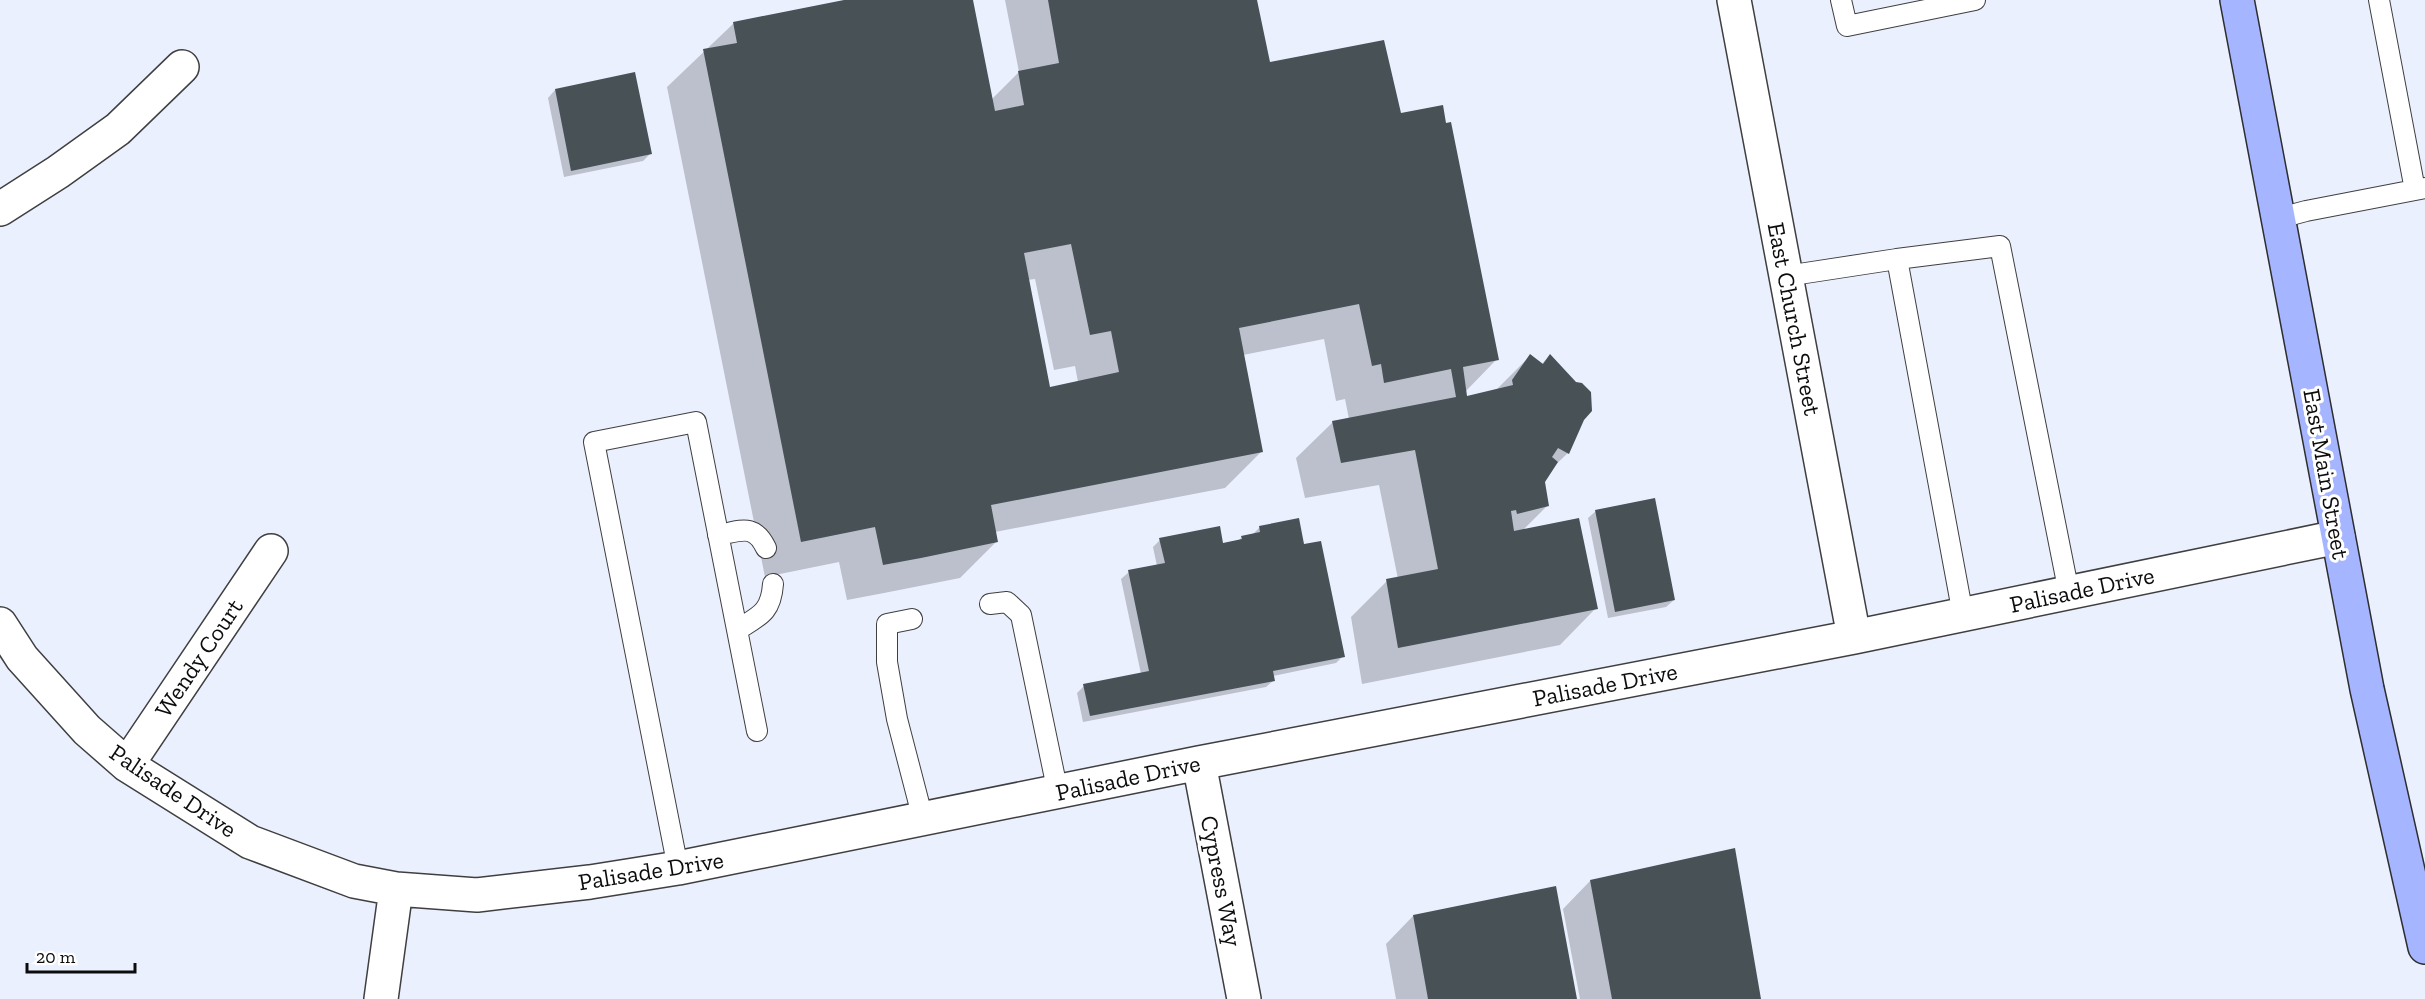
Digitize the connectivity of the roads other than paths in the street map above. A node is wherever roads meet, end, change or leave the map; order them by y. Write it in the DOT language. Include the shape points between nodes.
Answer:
graph roads {
  1 [pos="1734,0"];
  2 [pos="1841,0"];
  3 [pos="1975,0"];
  4 [pos="2237,0"];
  5 [pos="2379,0"];
  6 [pos="182,67"];
  7 [pos="2420,189"];
  8 [pos="0,209"];
  9 [pos="2280,218"];
  10 [pos="1897,258"];
  11 [pos="1786,276"];
  12 [pos="718,535"];
  13 [pos="2338,537"];
  14 [pos="766,548"];
  15 [pos="271,551"];
  16 [pos="773,584"];
  17 [pos="2069,593"];
  18 [pos="990,604"];
  19 [pos="1963,615"];
  20 [pos="912,619"];
  21 [pos="0,624"];
  22 [pos="737,630"];
  23 [pos="1854,637"];
  24 [pos="757,731"];
  25 [pos="1198,763"];
  26 [pos="127,765"];
  27 [pos="1058,793"];
  28 [pos="923,819"];
  29 [pos="678,868"];
  30 [pos="396,889"];
  31 [pos="2424,939"];
  32 [pos="381,999"];
  33 [pos="1244,999"];
  1 -- 11 [label="street, East Church Street"];
  2 -- 3 [label="lane" via="1846,26"];
  4 -- 9 [label="street, East Main Street"];
  5 -- 7 [label="lane"];
  6 -- 8 [label="street" via="118,129"];
  7 -- 9 [label="lane"];
  9 -- 13 [label="street, East Main Street"];
  10 -- 11 [label="lane"];
  10 -- 17 [label="lane" via="2000,246"];
  10 -- 19 [label="lane"];
  11 -- 23 [label="street, East Church Street"];
  12 -- 14 [label="lane" via="747,529 760,535"];
  12 -- 22 [label="lane"];
  12 -- 29 [label="lane" via="696,422 594,442"];
  13 -- 17 [label="street, Palisade Drive"];
  13 -- 31 [label="street, East Main Street" via="2367,689"];
  15 -- 26 [label="street, Wendy Court"];
  16 -- 22 [label="lane" via="772,601"];
  17 -- 19 [label="street, Palisade Drive"];
  18 -- 27 [label="lane" via="1007,602 1021,615"];
  19 -- 23 [label="street, Palisade Drive"];
  20 -- 28 [label="lane" via="887,624 887,662"];
  21 -- 26 [label="street, Palisade Drive" via="22,658 87,730"];
  22 -- 24 [label="lane"];
  23 -- 25 [label="street, Palisade Drive"];
  25 -- 27 [label="street, Palisade Drive"];
  25 -- 33 [label="street, Cypress Way"];
  26 -- 30 [label="street, Palisade Drive" via="250,842 354,882"];
  27 -- 28 [label="street, Palisade Drive"];
  28 -- 29 [label="street, Palisade Drive"];
  29 -- 30 [label="street, Palisade Drive" via="477,895"];
  30 -- 32 [label="street"];
}
